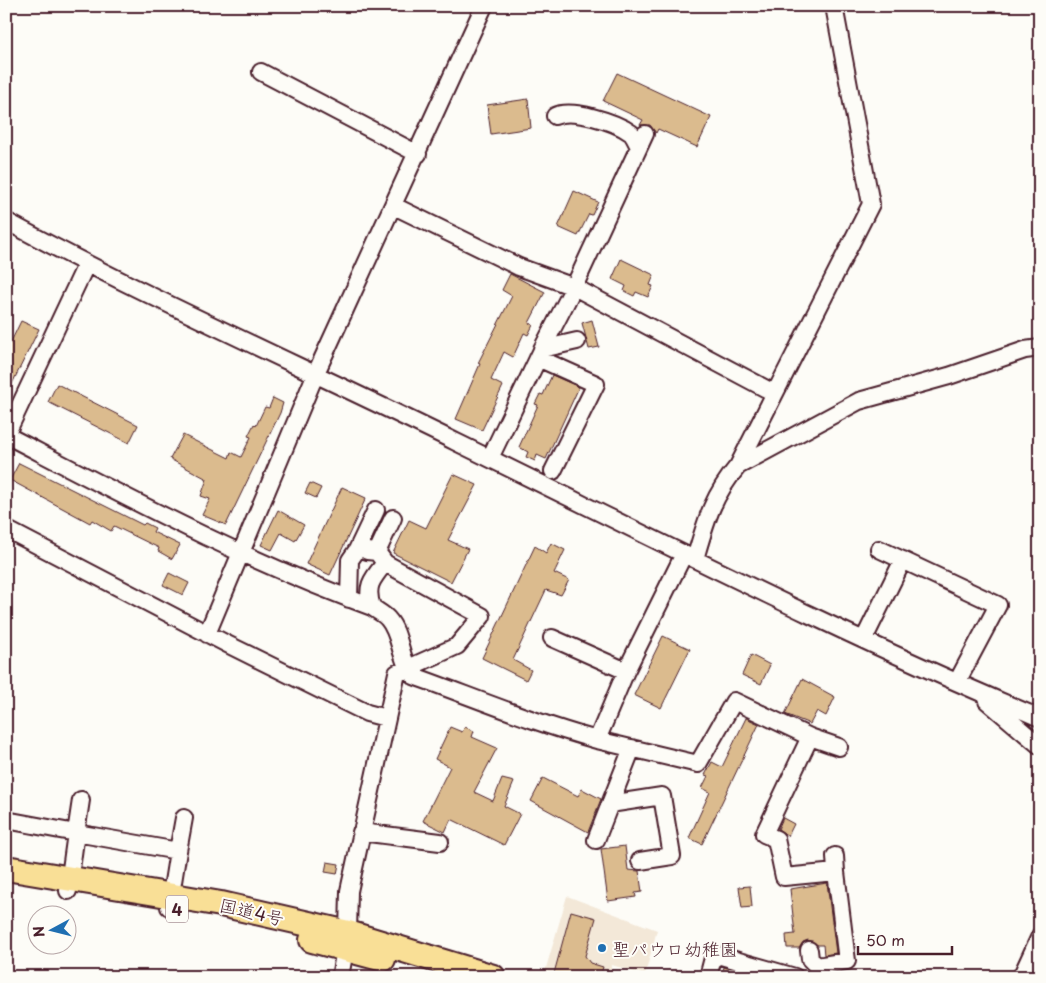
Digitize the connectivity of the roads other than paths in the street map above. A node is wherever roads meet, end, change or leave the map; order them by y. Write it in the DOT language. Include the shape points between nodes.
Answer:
graph roads {
  1 [pos="484,6"];
  2 [pos="834,6"];
  3 [pos="261,72"];
  4 [pos="555,116"];
  5 [pos="418,154"];
  6 [pos="394,206"];
  7 [pos="6,221"];
  8 [pos="86,265"];
  9 [pos="574,287"];
  10 [pos="577,341"];
  11 [pos="1040,348"];
  12 [pos="540,354"];
  13 [pos="316,373"];
  14 [pos="774,393"];
  15 [pos="6,435"];
  16 [pos="490,458"];
  17 [pos="738,466"];
  18 [pos="553,472"];
  19 [pos="376,510"];
  20 [pos="393,518"];
  21 [pos="6,529"];
  22 [pos="880,549"];
  23 [pos="358,550"];
  24 [pos="242,553"];
  25 [pos="690,557"];
  26 [pos="381,558"];
  27 [pos="903,560"];
  28 [pos="349,599"];
  29 [pos="372,607"];
  30 [pos="207,634"];
  31 [pos="552,638"];
  32 [pos="864,638"];
  33 [pos="407,668"];
  34 [pos="626,671"];
  35 [pos="957,682"];
  36 [pos="976,691"];
  37 [pos="386,718"];
  38 [pos="1040,718"];
  39 [pos="810,736"];
  40 [pos="597,740"];
  41 [pos="1040,746"];
  42 [pos="839,747"];
  43 [pos="632,748"];
  44 [pos="81,800"];
  45 [pos="610,804"];
  46 [pos="184,818"];
  47 [pos="6,820"];
  48 [pos="362,832"];
  49 [pos="76,833"];
  50 [pos="596,840"];
  51 [pos="440,842"];
  52 [pos="178,851"];
  53 [pos="640,861"];
  54 [pos="6,868"];
  55 [pos="6,880"];
  56 [pos="69,884"];
  57 [pos="170,901"];
  58 [pos="1040,936"];
  59 [pos="347,941"];
  60 [pos="809,950"];
  61 [pos="340,977"];
  62 [pos="450,977"];
  63 [pos="492,977"];
  64 [pos="708,977"];
  65 [pos="795,977"];
  66 [pos="1021,977"];
  1 -- 5 [label="street"];
  2 -- 14 [label="street" via="871,204"];
  3 -- 5 [label="street"];
  4 -- 9 [label="street" via="573,113 600,119 642,140"];
  5 -- 6 [label="street"];
  6 -- 9 [label="street" via="519,266"];
  6 -- 13 [label="street"];
  7 -- 8 [label="street"];
  8 -- 13 [label="street"];
  8 -- 15 [label="street"];
  9 -- 12 [label="street"];
  9 -- 14 [label="street"];
  10 -- 12 [label="street"];
  11 -- 17 [label="street" via="858,401"];
  12 -- 16 [label="street"];
  12 -- 18 [label="street" via="596,384"];
  13 -- 16 [label="street"];
  13 -- 24 [label="street"];
  14 -- 17 [label="street"];
  15 -- 24 [label="street"];
  16 -- 25 [label="street"];
  17 -- 25 [label="street" via="711,506"];
  19 -- 23 [label="street"];
  20 -- 26 [label="street"];
  21 -- 30 [label="street"];
  22 -- 27 [label="street"];
  23 -- 26 [label="street"];
  23 -- 28 [label="street" via="350,560"];
  24 -- 28 [label="street"];
  24 -- 30 [label="street"];
  25 -- 32 [label="street"];
  25 -- 34 [label="street"];
  26 -- 29 [label="street" via="368,594"];
  26 -- 33 [label="street" via="482,616 457,646"];
  27 -- 32 [label="street"];
  27 -- 35 [label="street" via="998,605"];
  28 -- 29 [label="street"];
  29 -- 33 [label="street" via="388,618 396,632"];
  30 -- 37 [label="street" via="367,713"];
  31 -- 34 [label="street"];
  32 -- 35 [label="street"];
  33 -- 37 [label="street" via="397,673"];
  33 -- 40 [label="street" via="414,676 548,727"];
  34 -- 40 [label="street"];
  35 -- 36 [label="street"];
  36 -- 38 [label="street"];
  36 -- 41 [label="street"];
  37 -- 48 [label="street"];
  39 -- 42 [label="street"];
  39 -- 43 [label="street" via="734,701 698,764"];
  39 -- 60 [label="street" via="764,834 776,839 784,877 835,864 847,961 817,966 810,959"];
  40 -- 43 [label="street"];
  43 -- 45 [label="street"];
  44 -- 49 [label="street"];
  45 -- 50 [label="street"];
  45 -- 53 [label="street" via="662,796 672,856"];
  46 -- 52 [label="street"];
  47 -- 49 [label="street"];
  48 -- 51 [label="street"];
  48 -- 59 [label="street" via="349,891"];
  49 -- 52 [label="street"];
  49 -- 56 [label="street"];
  52 -- 57 [label="street"];
  54 -- 56 [label="highway, 国道4号 / 4"];
  55 -- 56 [label="highway, 国道4号 / 4"];
  56 -- 57 [label="highway, 国道4号 / 4"];
  57 -- 59 [label="highway, 国道4号 / 4"];
  58 -- 66 [label="street"];
  59 -- 61 [label="street"];
  59 -- 62 [label="highway, 国道4号 / 4"];
  59 -- 63 [label="highway, 国道4号 / 4"];
  64 -- 65 [label="street" via="714,954"];
}
